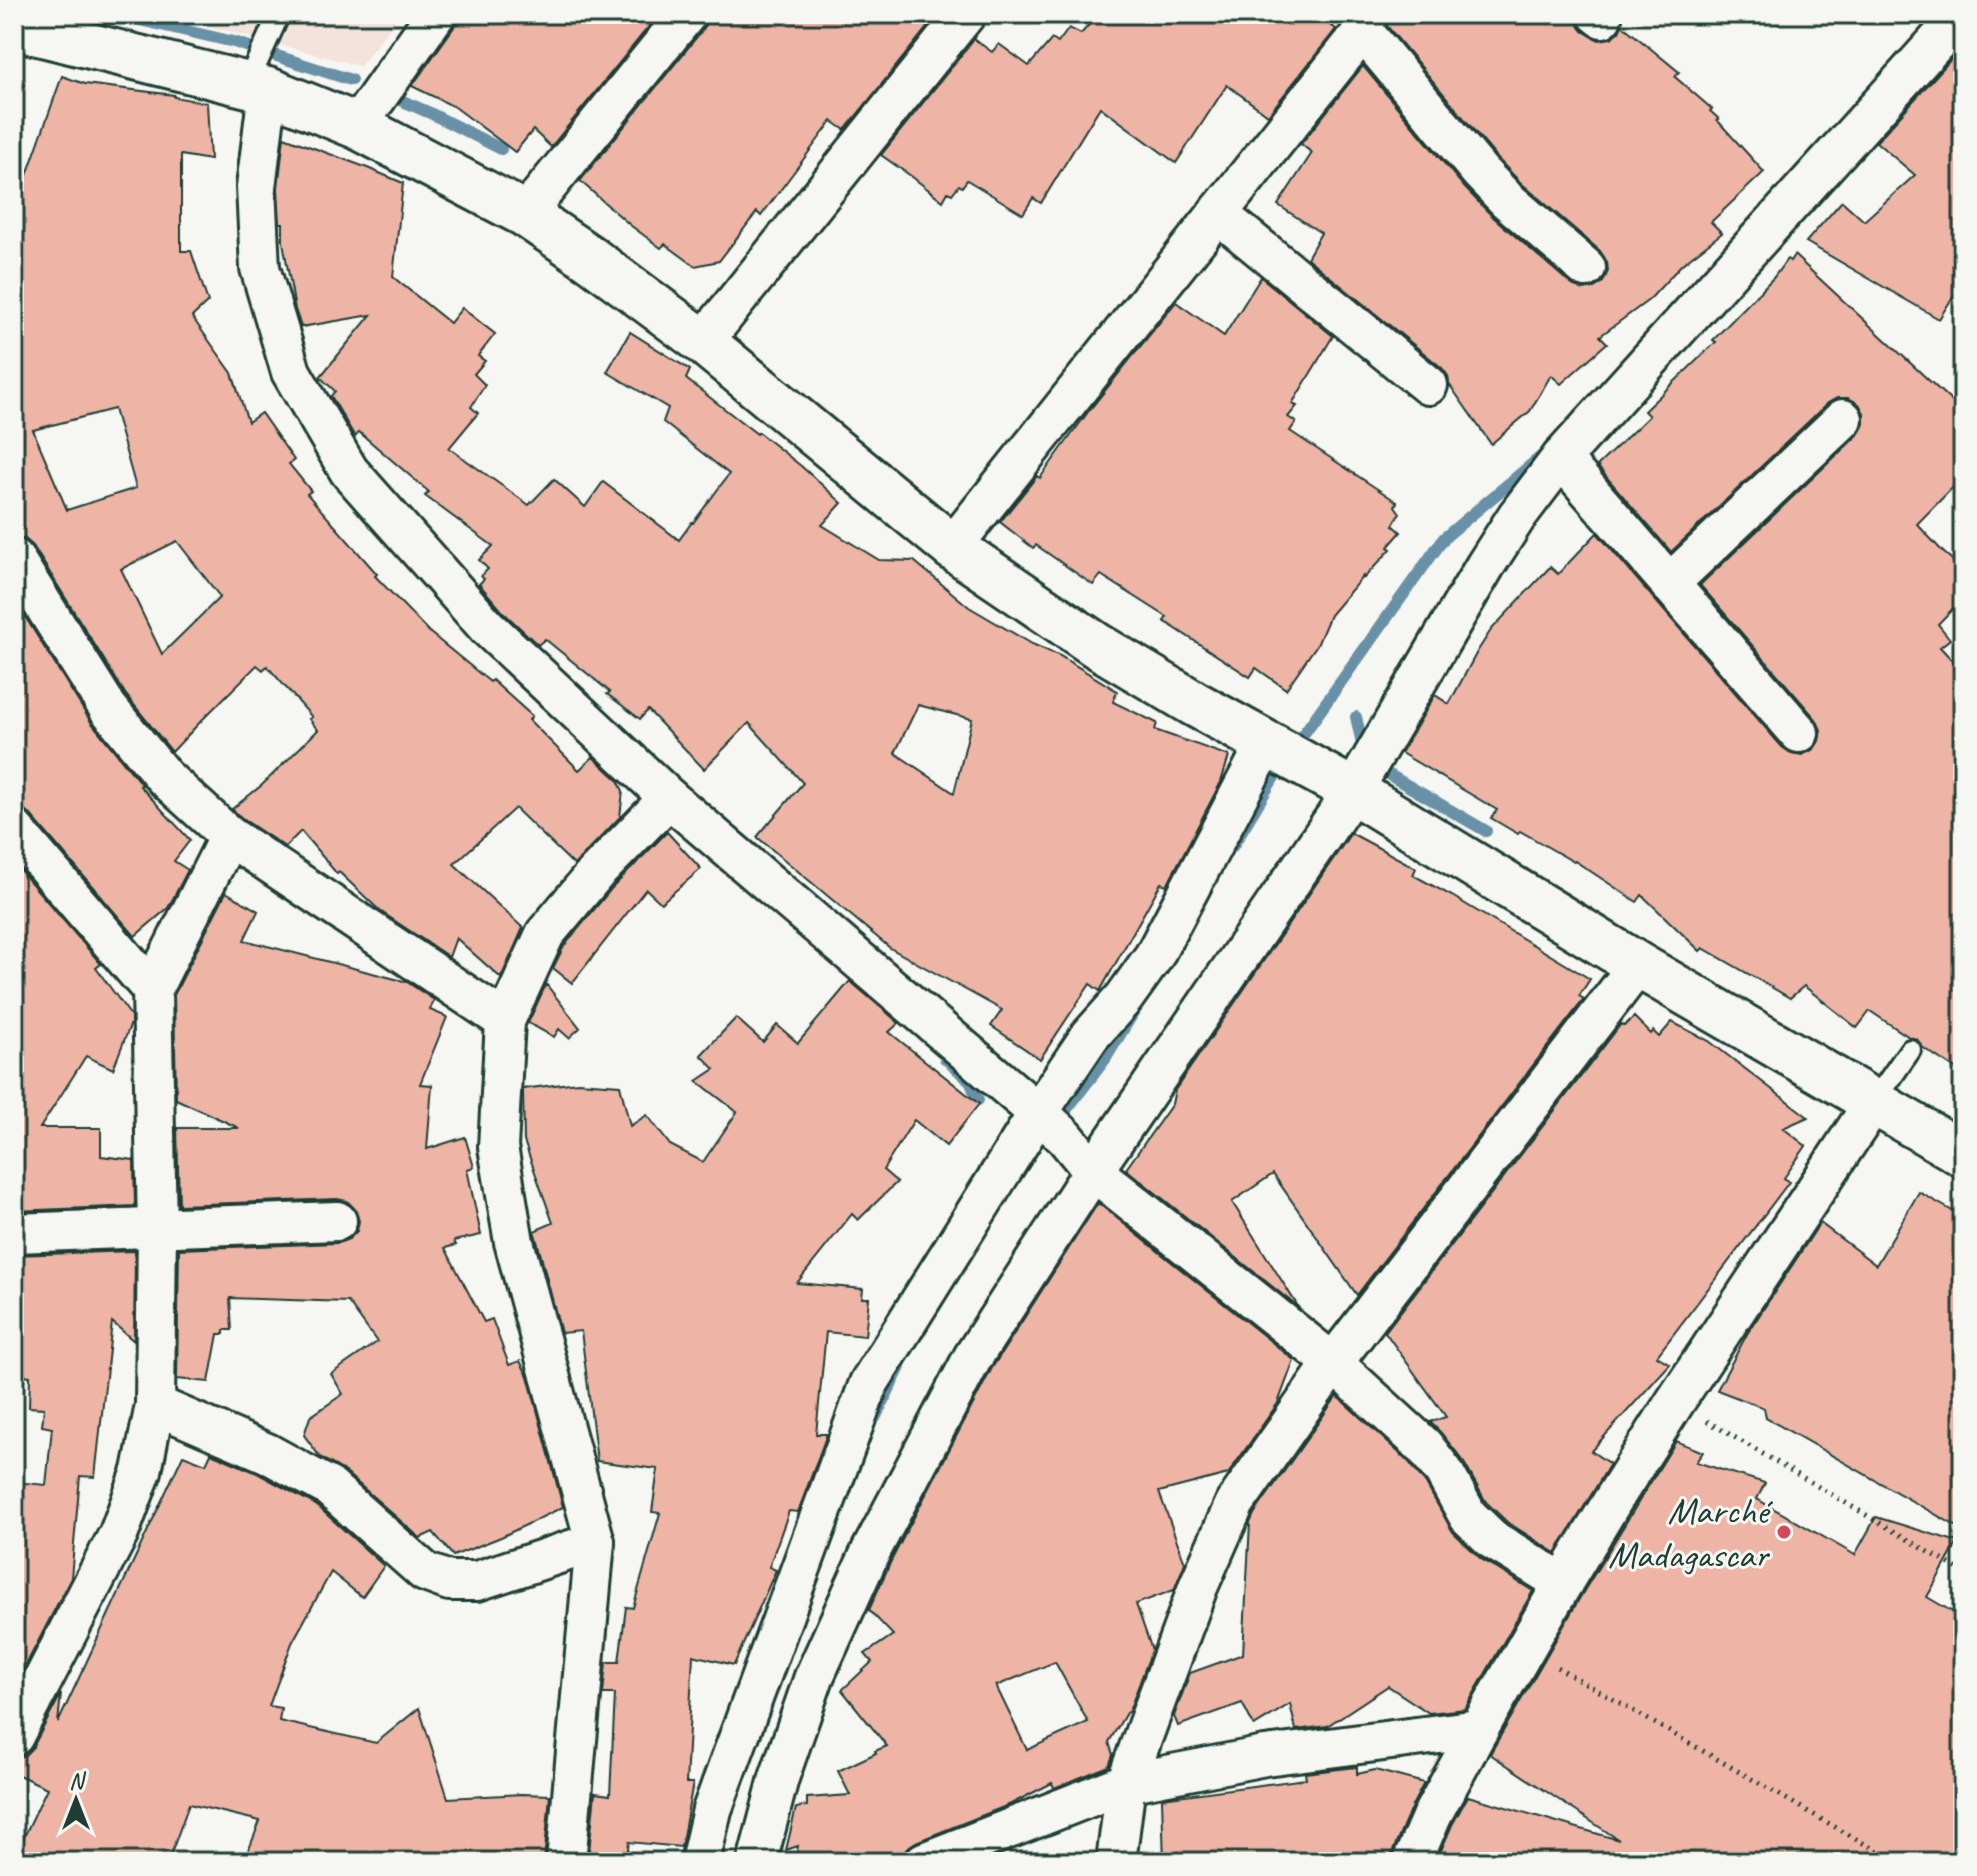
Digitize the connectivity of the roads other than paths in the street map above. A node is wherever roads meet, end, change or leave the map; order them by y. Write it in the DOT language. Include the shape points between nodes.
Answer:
graph roads {
  1 [pos="279,14"];
  2 [pos="436,14"];
  3 [pos="687,14"];
  4 [pos="966,14"];
  5 [pos="1962,14"];
  6 [pos="1365,22"];
  7 [pos="15,34"];
  8 [pos="257,87"];
  9 [pos="357,126"];
  10 [pos="1217,213"];
  11 [pos="525,214"];
  12 [pos="1586,268"];
  13 [pos="703,342"];
  14 [pos="1428,385"];
  15 [pos="1843,419"];
  16 [pos="1561,458"];
  17 [pos="952,547"];
  18 [pos="14,558"];
  19 [pos="1669,584"];
  20 [pos="1799,733"];
  21 [pos="1283,751"];
  22 [pos="1353,791"];
  23 [pos="669,798"];
  24 [pos="14,829"];
  25 [pos="229,836"];
  26 [pos="1638,965"];
  27 [pos="152,990"];
  28 [pos="505,1021"];
  29 [pos="1910,1050"];
  30 [pos="1874,1102"];
  31 [pos="1051,1125"];
  32 [pos="1963,1154"];
  33 [pos="1093,1171"];
  34 [pos="337,1221"];
  35 [pos="157,1227"];
  36 [pos="14,1233"];
  37 [pos="1333,1363"];
  38 [pos="155,1405"];
  39 [pos="595,1542"];
  40 [pos="1563,1583"];
  41 [pos="1479,1729"];
  42 [pos="14,1736"];
  43 [pos="1126,1783"];
  44 [pos="566,1862"];
  45 [pos="700,1862"];
  46 [pos="757,1862"];
  47 [pos="924,1862"];
  48 [pos="1116,1862"];
  49 [pos="1412,1862"];
  1 -- 8 [label="lane"];
  2 -- 9 [label="street"];
  3 -- 11 [label="street"];
  4 -- 13 [label="street"];
  5 -- 16 [label="street"];
  6 -- 10 [label="street"];
  6 -- 12 [label="street" via="1480,172"];
  7 -- 8 [label="street"];
  8 -- 9 [label="street"];
  8 -- 23 [label="street" via="260,268 291,372 349,471 487,627"];
  9 -- 11 [label="street"];
  10 -- 14 [label="street"];
  10 -- 17 [label="street"];
  11 -- 13 [label="street"];
  13 -- 17 [label="street"];
  15 -- 19 [label="street"];
  16 -- 19 [label="street"];
  16 -- 22 [label="street" via="1493,553"];
  17 -- 21 [label="street" via="1096,645"];
  18 -- 25 [label="street" via="108,708 164,777"];
  19 -- 20 [label="street"];
  21 -- 22 [label="street"];
  21 -- 31 [label="street" via="1154,956 1090,1036"];
  22 -- 26 [label="street"];
  22 -- 33 [label="street"];
  23 -- 28 [label="street" via="545,934"];
  23 -- 31 [label="street"];
  24 -- 27 [label="street"];
  25 -- 27 [label="street"];
  25 -- 28 [label="street"];
  26 -- 30 [label="street"];
  26 -- 37 [label="street"];
  27 -- 35 [label="street"];
  28 -- 39 [label="street" via="498,1147 511,1228"];
  29 -- 30 [label="lane"];
  30 -- 32 [label="street"];
  30 -- 40 [label="street" via="1675,1402"];
  31 -- 33 [label="street"];
  31 -- 45 [label="street" via="869,1383 712,1810"];
  33 -- 37 [label="street"];
  33 -- 46 [label="street" via="973,1357 871,1551 814,1677"];
  34 -- 35 [label="street"];
  35 -- 36 [label="street"];
  35 -- 38 [label="street"];
  37 -- 40 [label="street" via="1424,1446 1468,1516 1493,1540"];
  37 -- 43 [label="street" via="1235,1503 1198,1587"];
  38 -- 39 [label="street" via="267,1453 329,1487 425,1572 449,1581 477,1581"];
  38 -- 42 [label="street" via="142,1471 119,1533"];
  39 -- 44 [label="street"];
  40 -- 41 [label="street"];
  41 -- 43 [label="street" via="1265,1756"];
  41 -- 49 [label="street"];
  43 -- 47 [label="street"];
  43 -- 48 [label="street"];
}
